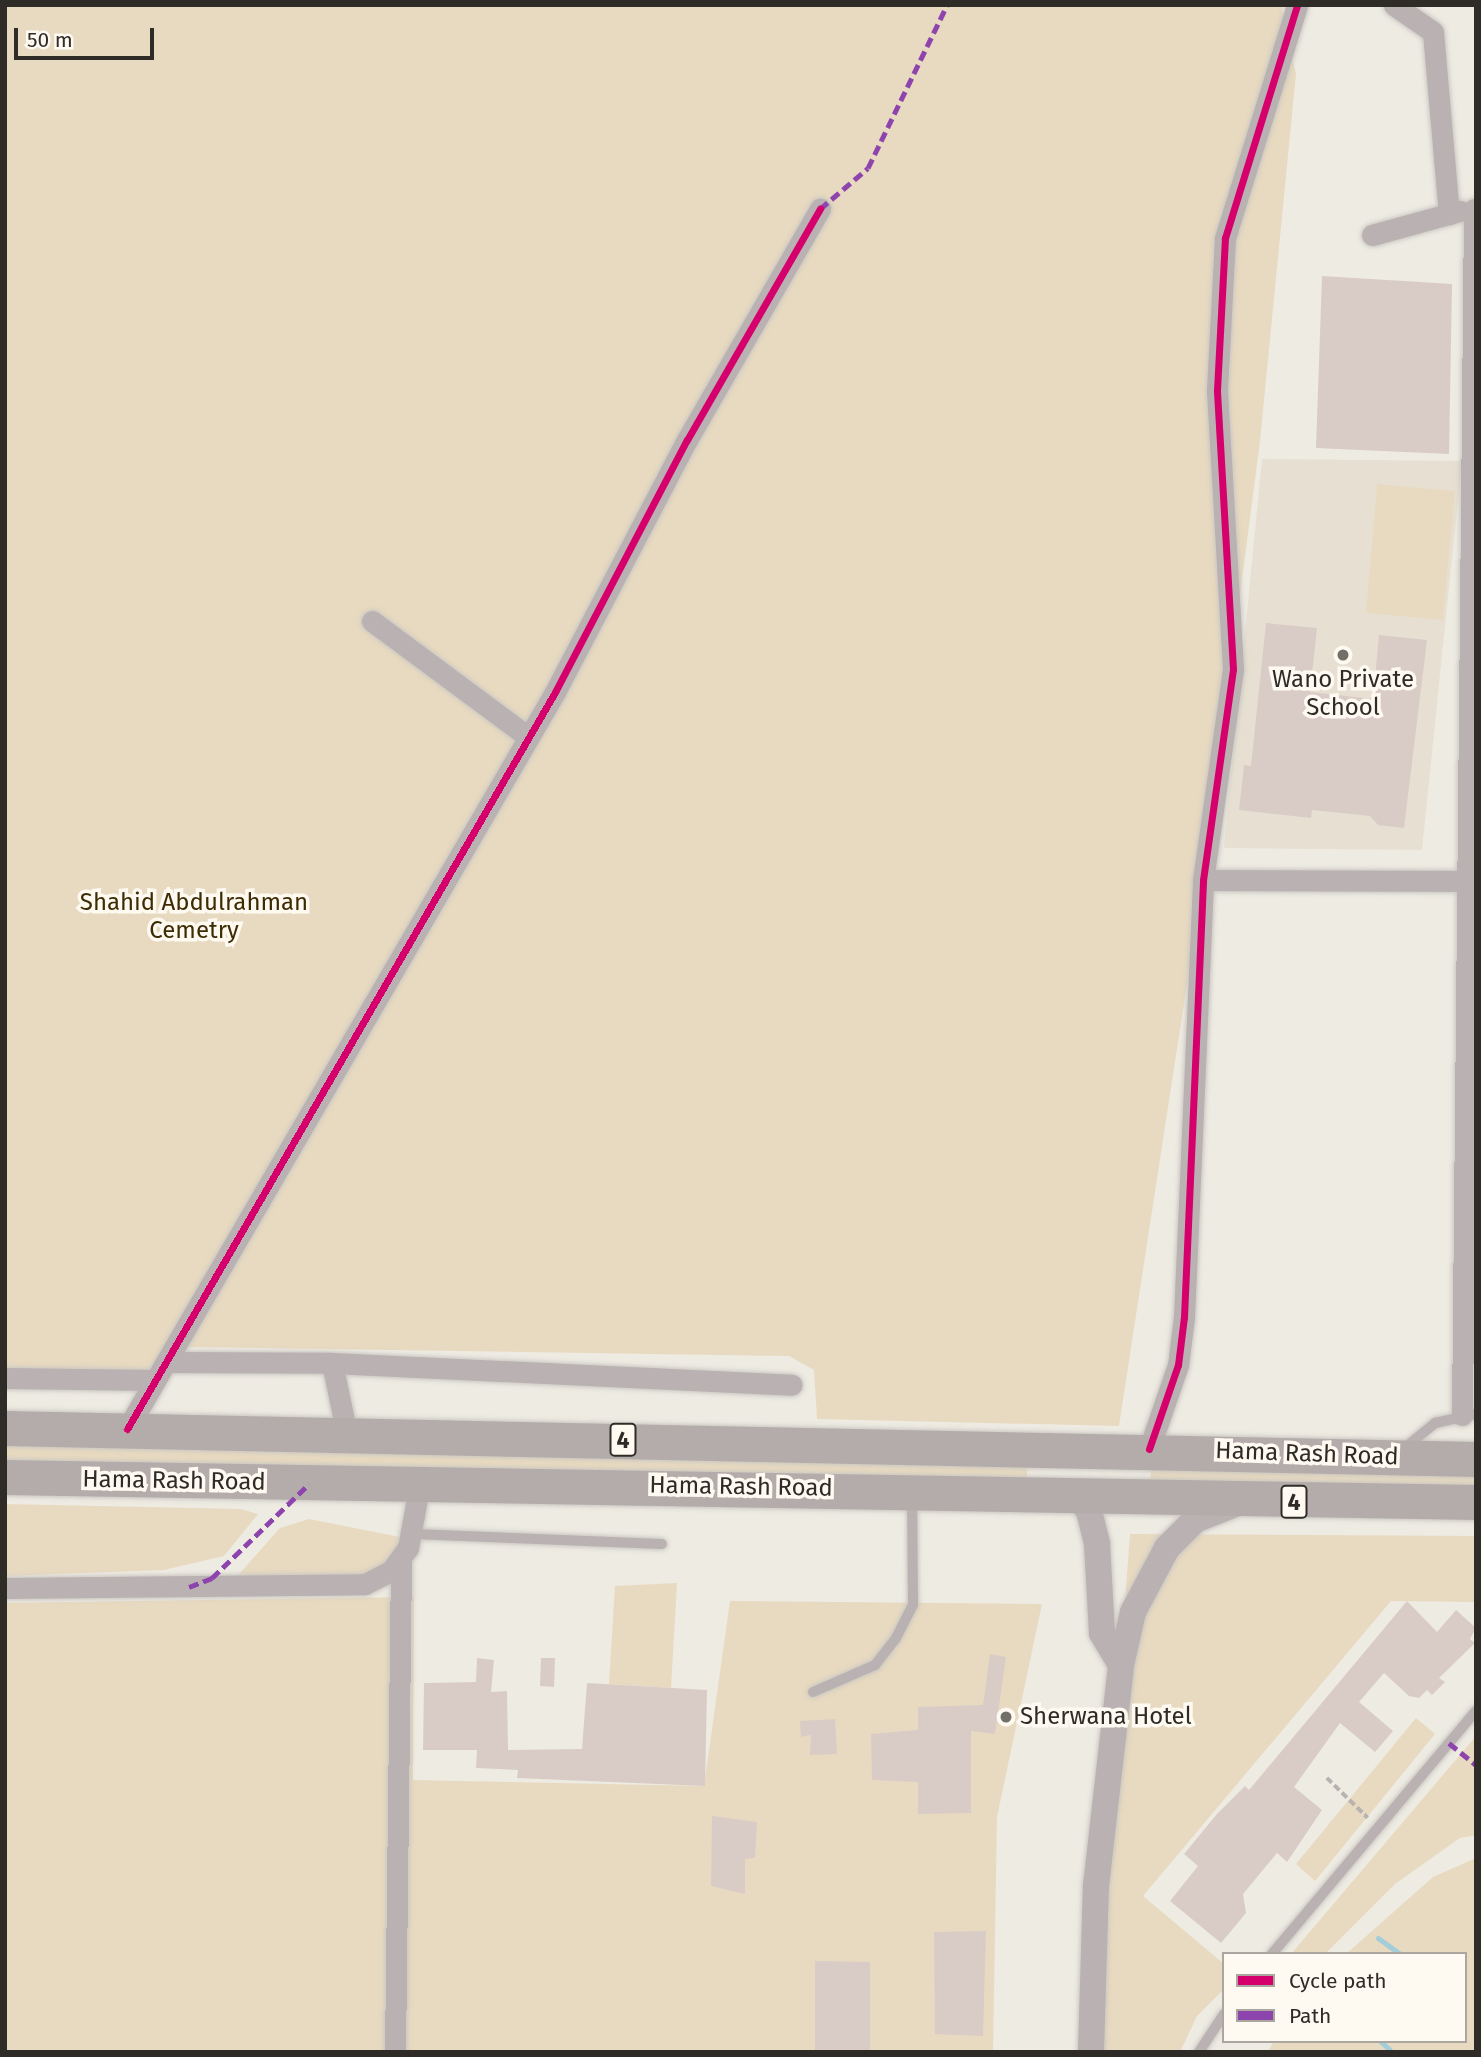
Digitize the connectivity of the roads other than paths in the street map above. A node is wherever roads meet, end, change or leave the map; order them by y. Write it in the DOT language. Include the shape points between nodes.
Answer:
graph roads {
  1 [pos="1297,5"];
  2 [pos="1394,5"];
  3 [pos="820,209"];
  4 [pos="1475,209"];
  5 [pos="1449,214"];
  6 [pos="1372,235"];
  7 [pos="1474,513"];
  8 [pos="372,621"];
  9 [pos="528,737"];
  10 [pos="1473,756"];
  11 [pos="1203,880"];
  12 [pos="1470,880"];
  13 [pos="1470,1030"];
  14 [pos="332,1363"];
  15 [pos="160,1371"];
  16 [pos="5,1378"];
  17 [pos="791,1385"];
  18 [pos="1469,1415"];
  19 [pos="5,1427"];
  20 [pos="127,1429"];
  21 [pos="347,1435"];
  22 [pos="1149,1449"];
  23 [pos="1396,1457"];
  24 [pos="1476,1460"];
  25 [pos="5,1477"];
  26 [pos="420,1482"];
  27 [pos="912,1490"];
  28 [pos="1076,1495"];
  29 [pos="1241,1502"];
  30 [pos="1476,1502"];
  31 [pos="413,1534"];
  32 [pos="663,1544"];
  33 [pos="401,1560"];
  34 [pos="5,1587"];
  35 [pos="1121,1665"];
  36 [pos="813,1692"];
  37 [pos="1476,1712"];
  38 [pos="1274,1952"];
  39 [pos="1222,2017"];
  40 [pos="394,2052"];
  41 [pos="1091,2052"];
  42 [pos="1199,2052"];
  1 -- 11 [label="street" via="1225,238 1217,390 1233,669"];
  2 -- 5 [label="street" via="1433,32"];
  3 -- 9 [label="street" via="687,440"];
  4 -- 5 [label="street"];
  4 -- 7 [label="street"];
  5 -- 6 [label="street"];
  7 -- 10 [label="street"];
  8 -- 9 [label="street"];
  9 -- 15 [label="street"];
  10 -- 12 [label="street"];
  11 -- 12 [label="street"];
  11 -- 22 [label="street" via="1184,1317 1178,1365"];
  12 -- 13 [label="street"];
  13 -- 18 [label="street"];
  14 -- 15 [label="street"];
  14 -- 17 [label="street"];
  14 -- 21 [label="street"];
  15 -- 16 [label="street"];
  15 -- 20 [label="street"];
  18 -- 23 [label="lane" via="1424,1431"];
  19 -- 20 [label="highway, Hama Rash Road / 4"];
  20 -- 21 [label="highway, Hama Rash Road / 4"];
  21 -- 22 [label="highway, Hama Rash Road / 4"];
  22 -- 23 [label="highway, Hama Rash Road / 4"];
  23 -- 24 [label="highway, Hama Rash Road / 4"];
  25 -- 26 [label="highway, Hama Rash Road / 4"];
  26 -- 27 [label="highway, Hama Rash Road / 4"];
  26 -- 31 [label="street"];
  27 -- 28 [label="highway, Hama Rash Road / 4"];
  27 -- 36 [label="lane" via="913,1604 902,1627 876,1665"];
  28 -- 29 [label="highway, Hama Rash Road / 4"];
  28 -- 35 [label="street" via="1089,1511 1097,1544 1102,1633"];
  29 -- 30 [label="highway, Hama Rash Road / 4"];
  29 -- 35 [label="street" via="1195,1520 1167,1548 1133,1612"];
  31 -- 32 [label="lane"];
  31 -- 33 [label="street"];
  33 -- 34 [label="street" via="379,1579 351,1587"];
  33 -- 40 [label="street"];
  35 -- 41 [label="street" via="1096,1886"];
  37 -- 38 [label="lane"];
  39 -- 42 [label="lane"];
}
